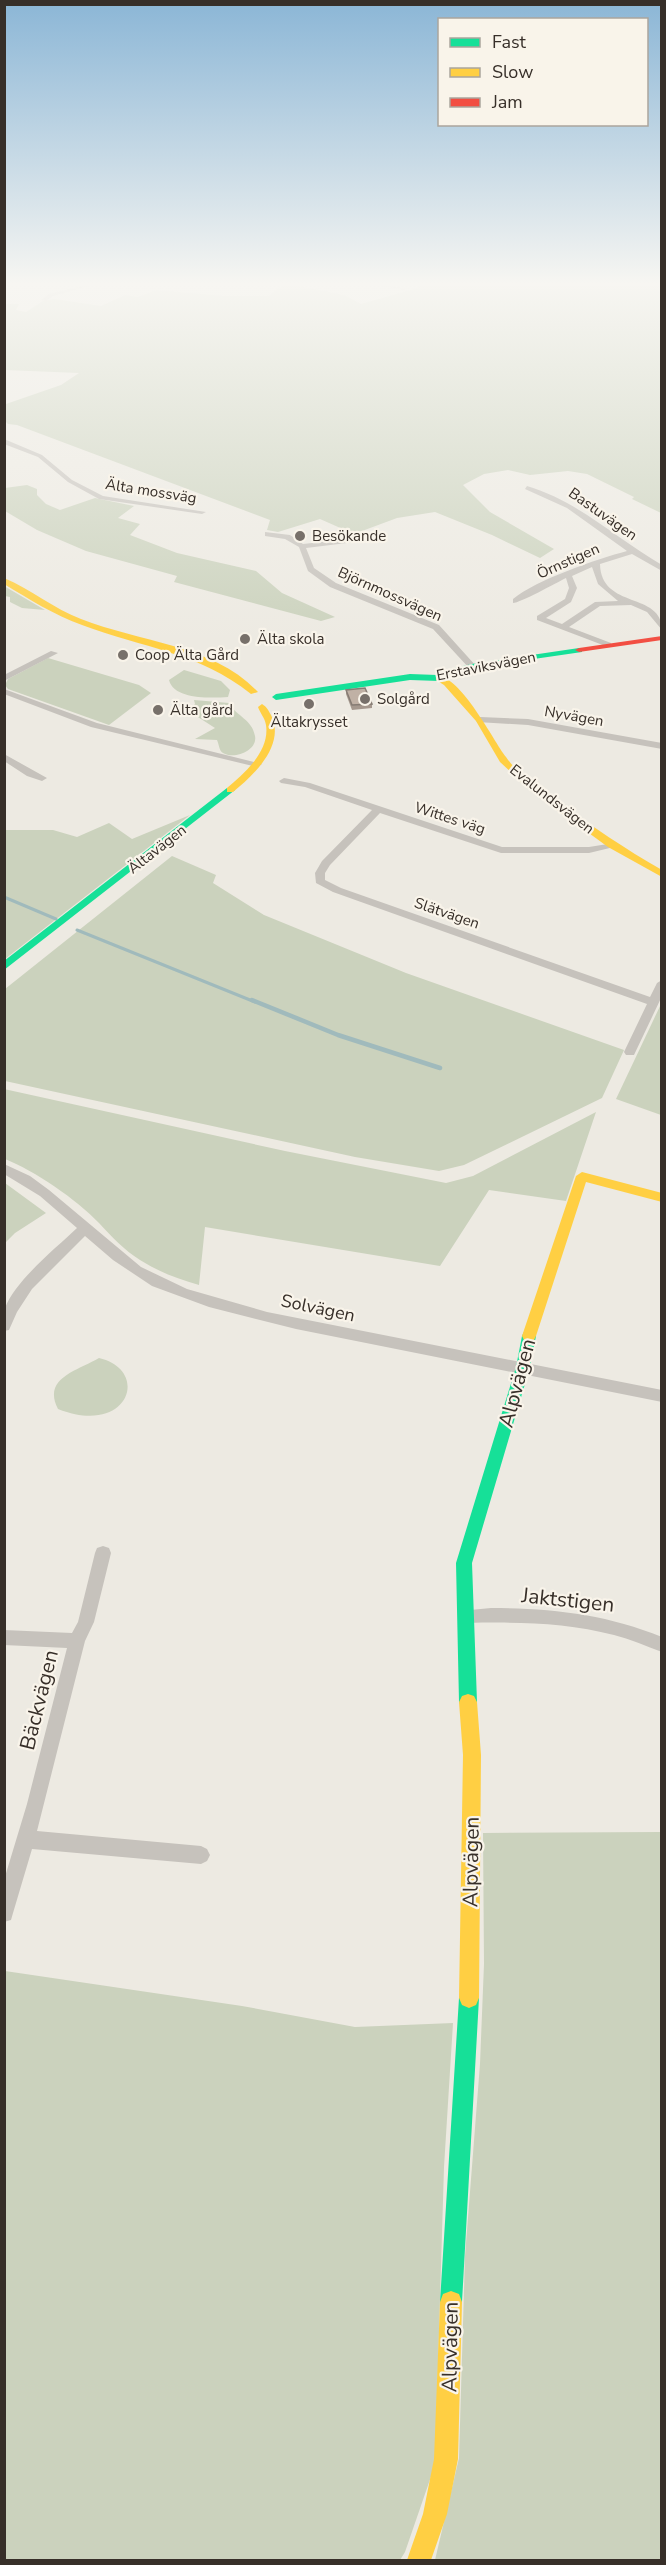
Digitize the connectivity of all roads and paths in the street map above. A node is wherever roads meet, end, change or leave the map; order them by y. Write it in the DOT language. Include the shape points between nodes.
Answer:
graph roads {
  1 [pos="4,441"];
  2 [pos="527,488"];
  3 [pos="202,513"];
  4 [pos="268,534"];
  5 [pos="355,540"];
  6 [pos="302,546"];
  7 [pos="632,552"];
  8 [pos="596,563"];
  9 [pos="662,569"];
  10 [pos="568,575"];
  11 [pos="4,580"];
  12 [pos="516,601"];
  13 [pos="627,603"];
  14 [pos="662,609"];
  15 [pos="650,610"];
  16 [pos="563,627"];
  17 [pos="662,628"];
  18 [pos="662,638"];
  19 [pos="608,645"];
  20 [pos="54,653"];
  21 [pos="472,666"];
  22 [pos="439,678"];
  23 [pos="4,679"];
  24 [pos="4,691"];
  25 [pos="254,692"];
  26 [pos="276,697"];
  27 [pos="262,707"];
  28 [pos="480,720"];
  29 [pos="662,746"];
  30 [pos="4,757"];
  31 [pos="257,764"];
  32 [pos="42,778"];
  33 [pos="284,781"];
  34 [pos="377,810"];
  35 [pos="611,845"];
  36 [pos="662,874"];
  37 [pos="4,967"];
  38 [pos="662,984"];
  39 [pos="653,1002"];
  40 [pos="630,1052"];
  41 [pos="4,1168"];
  42 [pos="662,1198"];
  43 [pos="85,1228"];
  44 [pos="5,1326"];
  45 [pos="523,1367"];
  46 [pos="662,1396"];
  47 [pos="103,1553"];
  48 [pos="466,1616"];
  49 [pos="4,1637"];
  50 [pos="76,1641"];
  51 [pos="662,1645"];
  52 [pos="26,1839"];
  53 [pos="201,1855"];
  54 [pos="4,1913"];
  55 [pos="419,2560"];
  1 -- 3 [label="street, Älta mossväg" via="40,456 70,481 101,498"];
  2 -- 7 [label="street, Bastuvägen" via="566,503"];
  4 -- 6 [label="street, Björnmossvägen" via="287,537"];
  5 -- 6 [label="street, Björnmossvägen"];
  6 -- 21 [label="street, Björnmossvägen" via="311,569 322,579 436,627"];
  7 -- 8 [label="street, Örnstigen"];
  7 -- 9 [label="street, Bastuvägen"];
  8 -- 10 [label="street, Örnstigen"];
  8 -- 13 [label="street" via="597,578 609,592"];
  10 -- 12 [label="street, Örnstigen"];
  10 -- 16 [label="street" via="573,588 568,600 540,616"];
  11 -- 25 [label="street" via="76,621 230,671"];
  13 -- 15 [label="street"];
  13 -- 16 [label="street" via="598,604"];
  14 -- 15 [label="street"];
  15 -- 17 [label="street"];
  16 -- 19 [label="street"];
  18 -- 19 [label="street, Erstaviksvägen"];
  19 -- 21 [label="street, Erstaviksvägen"];
  20 -- 23 [label="street"];
  21 -- 22 [label="street, Erstaviksvägen"];
  22 -- 26 [label="street, Erstaviksvägen" via="410,677"];
  22 -- 28 [label="street, Evalundsvägen"];
  24 -- 31 [label="street" via="94,725"];
  25 -- 26 [label="street"];
  25 -- 27 [label="street" via="244,701"];
  26 -- 27 [label="street" via="274,704"];
  27 -- 31 [label="street, Ältavägen" via="270,726 265,752"];
  28 -- 29 [label="street, Nyvägen" via="528,722"];
  28 -- 35 [label="street, Evalundsvägen" via="511,767 533,788"];
  30 -- 32 [label="street"];
  31 -- 37 [label="street, Ältavägen" via="197,818"];
  33 -- 34 [label="street, Wittes väg" via="307,785"];
  34 -- 35 [label="street, Wittes väg" via="501,849 589,850"];
  34 -- 39 [label="street, Slätvägen" via="326,863 320,881"];
  35 -- 36 [label="street, Evalundsvägen"];
  38 -- 39 [label="street"];
  39 -- 40 [label="street"];
  41 -- 43 [label="street, Solvägen" via="39,1189"];
  42 -- 45 [label="street, Alpvägen" via="582,1176 528,1340"];
  43 -- 44 [label="street" via="40,1271 9,1310"];
  43 -- 45 [label="street, Solvägen" via="131,1266 191,1296 324,1328"];
  45 -- 46 [label="street, Solvägen"];
  45 -- 48 [label="street, Alpvägen" via="464,1563"];
  47 -- 50 [label="street, Bäckvägen" via="86,1622"];
  48 -- 51 [label="street, Jaktstigen" via="593,1621 639,1633"];
  48 -- 55 [label="street, Alpvägen" via="472,1755 469,2014 452,2256 446,2459 435,2514"];
  49 -- 50 [label="street, Bäckvägen"];
  50 -- 52 [label="street, Bäckvägen"];
  52 -- 53 [label="street"];
  52 -- 54 [label="street, Bäckvägen"];
}
